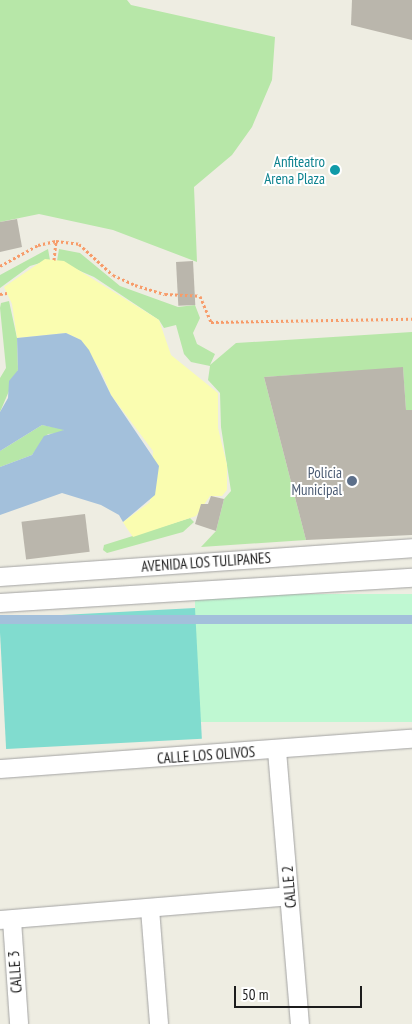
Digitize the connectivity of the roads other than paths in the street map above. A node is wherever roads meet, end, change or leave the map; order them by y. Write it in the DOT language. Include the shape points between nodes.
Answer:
graph roads {
  1 [pos="412,548"];
  2 [pos="350,552"];
  3 [pos="0,577"];
  4 [pos="412,578"];
  5 [pos="351,581"];
  6 [pos="0,603"];
  7 [pos="412,739"];
  8 [pos="277,751"];
  9 [pos="0,768"];
  10 [pos="289,896"];
  11 [pos="150,909"];
  12 [pos="6,920"];
  13 [pos="19,1024"];
  14 [pos="159,1024"];
  15 [pos="300,1024"];
  1 -- 2 [label="street, AVENIDA LOS TULIPANES"];
  2 -- 3 [label="street, AVENIDA LOS TULIPANES"];
  2 -- 5 [label="street"];
  4 -- 5 [label="street, AVENIDA LOS TULIPANES"];
  5 -- 6 [label="street, AVENIDA LOS TULIPANES"];
  7 -- 8 [label="street, CALLE LOS OLIVOS"];
  8 -- 9 [label="street, CALLE LOS OLIVOS"];
  8 -- 10 [label="street, CALLE 2"];
  10 -- 11 [label="street"];
  10 -- 15 [label="street, CALLE 2"];
  11 -- 12 [label="street"];
  11 -- 14 [label="street"];
  12 -- 13 [label="street, CALLE 3"];
}
